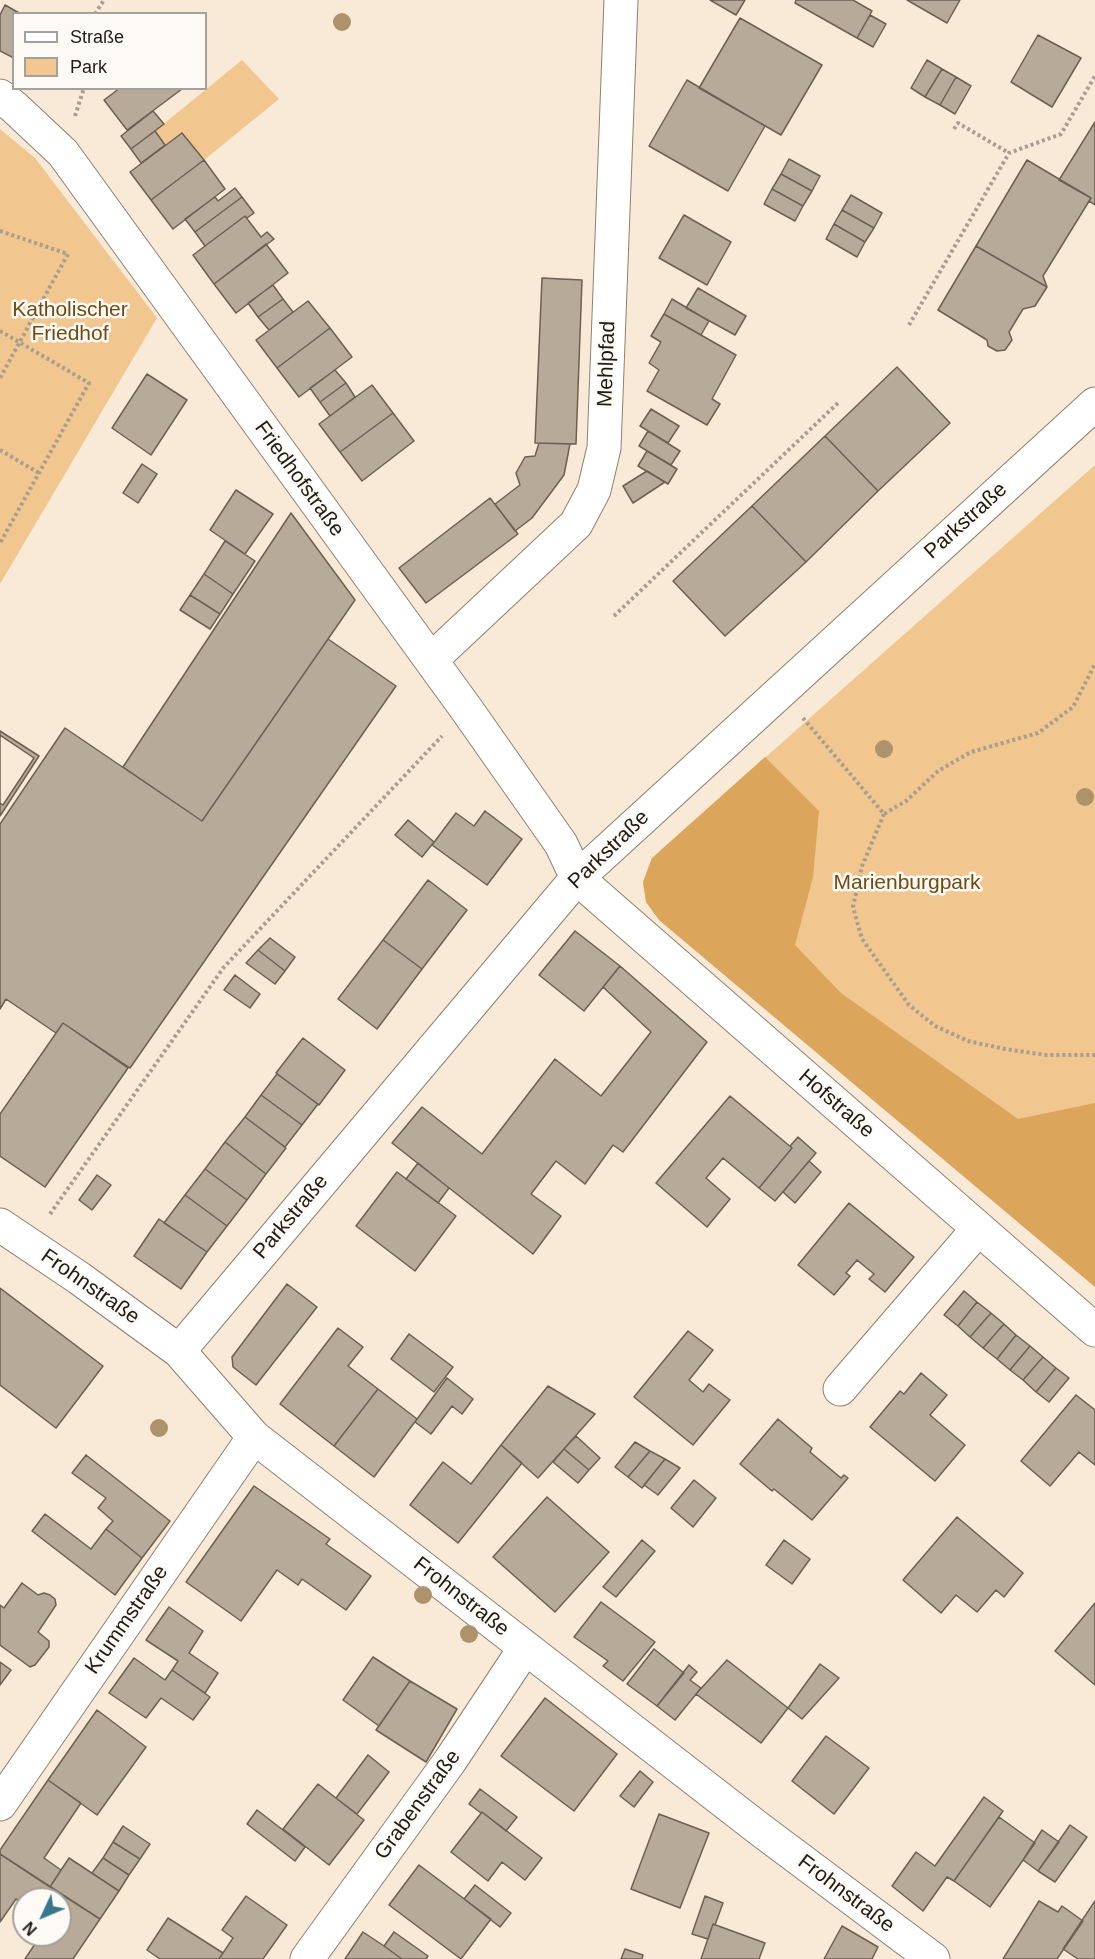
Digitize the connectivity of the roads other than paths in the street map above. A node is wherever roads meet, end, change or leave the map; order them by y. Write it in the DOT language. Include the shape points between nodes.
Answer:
graph roads {
  1 [pos="621,0"];
  2 [pos="0,96"];
  3 [pos="1095,404"];
  4 [pos="430,660"];
  5 [pos="577,878"];
  6 [pos="0,1225"];
  7 [pos="978,1229"];
  8 [pos="1095,1330"];
  9 [pos="179,1351"];
  10 [pos="840,1389"];
  11 [pos="254,1437"];
  12 [pos="525,1648"];
  13 [pos="0,1804"];
  14 [pos="307,1959"];
  15 [pos="933,1959"];
  1 -- 4 [label="street, Mehlpfad" via="604,447 594,490 576,524"];
  2 -- 4 [label="street, Friedhofstraße" via="63,153"];
  3 -- 5 [label="street, Parkstraße"];
  4 -- 5 [label="street, Friedhofstraße" via="561,844"];
  5 -- 7 [label="street, Hofstraße"];
  5 -- 9 [label="street, Parkstraße"];
  6 -- 9 [label="street, Frohnstraße"];
  7 -- 8 [label="street, Hofstraße"];
  7 -- 10 [label="street"];
  9 -- 11 [label="street, Frohnstraße"];
  11 -- 12 [label="street, Frohnstraße"];
  11 -- 13 [label="street, Krummstraße"];
  12 -- 14 [label="street, Grabenstraße" via="450,1761"];
  12 -- 15 [label="street, Frohnstraße"];
}
